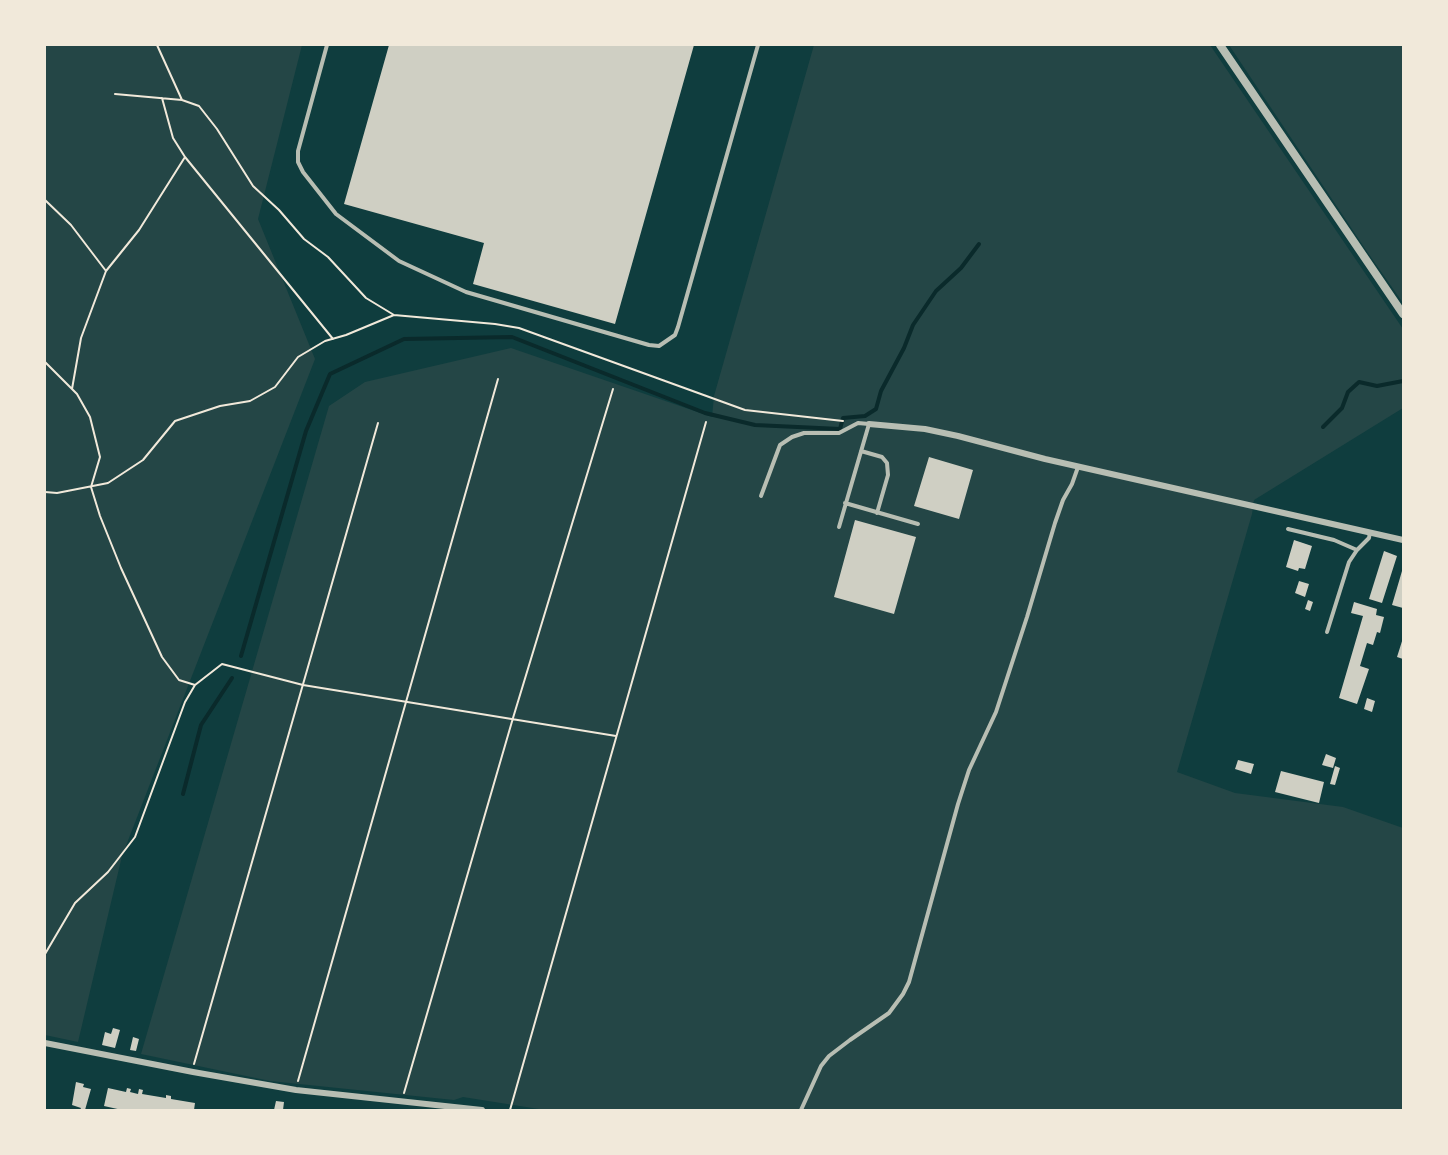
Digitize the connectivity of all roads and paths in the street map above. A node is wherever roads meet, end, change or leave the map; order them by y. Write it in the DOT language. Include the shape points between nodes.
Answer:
graph roads {
  1 [pos="157,45"];
  2 [pos="327,45"];
  3 [pos="758,45"];
  4 [pos="1220,45"];
  5 [pos="115,94"];
  6 [pos="162,98"];
  7 [pos="182,100"];
  8 [pos="185,157"];
  9 [pos="45,200"];
  10 [pos="106,271"];
  11 [pos="1403,314"];
  12 [pos="394,315"];
  13 [pos="333,339"];
  14 [pos="45,362"];
  15 [pos="498,379"];
  16 [pos="72,389"];
  17 [pos="613,389"];
  18 [pos="706,422"];
  19 [pos="378,423"];
  20 [pos="869,424"];
  21 [pos="849,427"];
  22 [pos="861,451"];
  23 [pos="1078,467"];
  24 [pos="91,487"];
  25 [pos="45,492"];
  26 [pos="761,496"];
  27 [pos="845,503"];
  28 [pos="877,513"];
  29 [pos="918,524"];
  30 [pos="839,527"];
  31 [pos="1288,529"];
  32 [pos="1370,531"];
  33 [pos="1403,540"];
  34 [pos="1357,550"];
  35 [pos="1327,632"];
  36 [pos="195,685"];
  37 [pos="303,685"];
  38 [pos="407,702"];
  39 [pos="513,718"];
  40 [pos="616,736"];
  41 [pos="45,954"];
  42 [pos="45,1042"];
  43 [pos="193,1072"];
  44 [pos="296,1090"];
  45 [pos="403,1102"];
  46 [pos="482,1110"];
  47 [pos="510,1110"];
  48 [pos="801,1110"];
  1 -- 7 [label="path"];
  2 -- 3 [label="lane" via="298,162 336,214 399,261 466,292 659,345 675,335 678,327"];
  4 -- 11 [label="street"];
  5 -- 6 [label="path"];
  6 -- 7 [label="path"];
  6 -- 8 [label="path" via="173,138"];
  7 -- 12 [label="path" via="199,106 253,186 304,239 328,257 366,298"];
  8 -- 10 [label="path" via="140,230"];
  8 -- 13 [label="path"];
  9 -- 10 [label="path" via="71,225"];
  10 -- 16 [label="path" via="81,338"];
  12 -- 13 [label="path"];
  12 -- 21 [label="path" via="519,328 745,410 843,421"];
  13 -- 24 [label="path" via="298,357 275,387 250,401 175,421 143,460 108,483"];
  14 -- 16 [label="path"];
  15 -- 38 [label="path"];
  16 -- 24 [label="path" via="90,417 100,456"];
  17 -- 39 [label="path"];
  18 -- 40 [label="path"];
  19 -- 37 [label="path"];
  20 -- 21 [label="lane"];
  20 -- 22 [label="lane"];
  20 -- 23 [label="street" via="925,429"];
  21 -- 26 [label="lane" via="839,433 804,433 780,445"];
  22 -- 27 [label="lane"];
  22 -- 28 [label="lane" via="882,457 887,463 888,476"];
  23 -- 32 [label="street"];
  23 -- 48 [label="lane" via="1055,523 996,712 969,770 909,982 889,1013 825,1061"];
  24 -- 25 [label="path"];
  24 -- 36 [label="path" via="121,568 162,657 179,680"];
  27 -- 28 [label="lane"];
  27 -- 30 [label="lane"];
  28 -- 29 [label="lane"];
  31 -- 34 [label="lane"];
  32 -- 33 [label="street"];
  32 -- 34 [label="lane" via="1369,538"];
  34 -- 35 [label="lane" via="1349,562"];
  36 -- 37 [label="path" via="222,664"];
  36 -- 41 [label="path" via="135,837 108,872 75,903"];
  37 -- 38 [label="path"];
  37 -- 43 [label="path"];
  38 -- 39 [label="path"];
  38 -- 44 [label="path"];
  39 -- 40 [label="path"];
  39 -- 45 [label="path"];
  40 -- 47 [label="path"];
  42 -- 43 [label="street"];
  43 -- 44 [label="street"];
  44 -- 45 [label="street"];
  45 -- 46 [label="street"];
}
